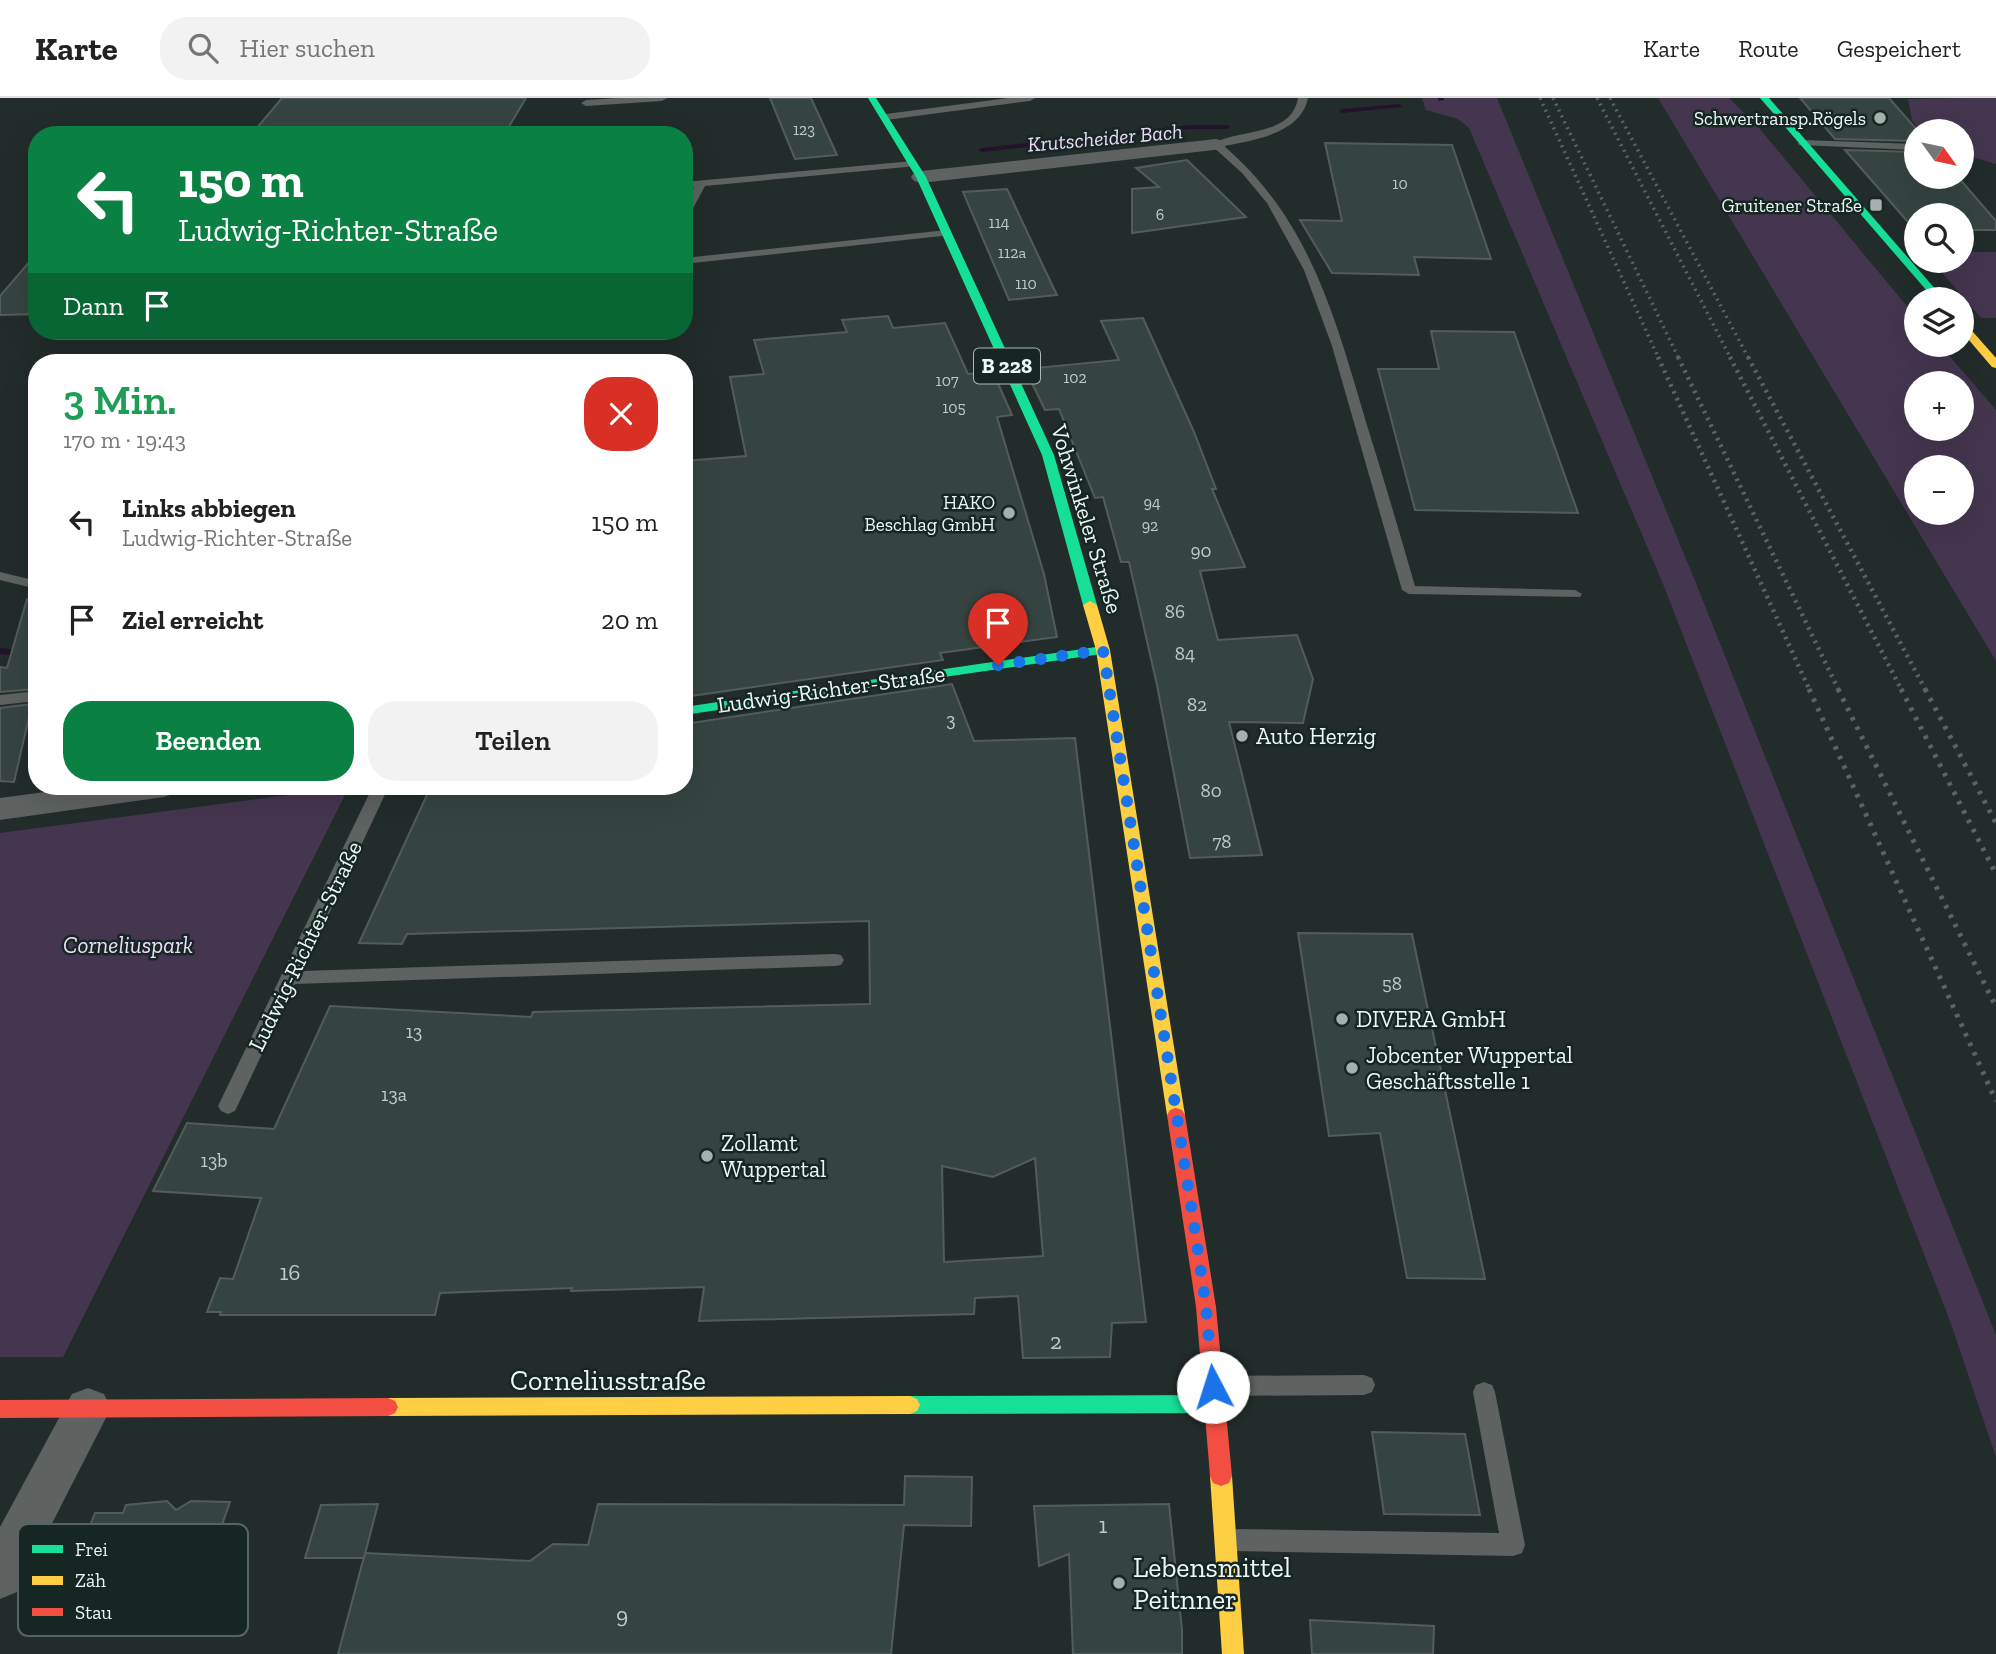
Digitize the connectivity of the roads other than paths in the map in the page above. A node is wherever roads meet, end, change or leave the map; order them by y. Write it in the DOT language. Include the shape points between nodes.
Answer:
graph roads {
  1 [pos="662,98"];
  2 [pos="872,98"];
  3 [pos="1030,98"];
  4 [pos="1303,98"];
  5 [pos="1763,98"];
  6 [pos="586,103"];
  7 [pos="886,117"];
  8 [pos="1803,143"];
  9 [pos="1216,145"];
  10 [pos="1904,147"];
  11 [pos="917,171"];
  12 [pos="693,185"];
  13 [pos="700,185"];
  14 [pos="693,199"];
  15 [pos="947,233"];
  16 [pos="693,260"];
  17 [pos="1929,287"];
  18 [pos="1974,340"];
  19 [pos="1996,365"];
  20 [pos="0,576"];
  21 [pos="28,583"];
  22 [pos="1575,594"];
  23 [pos="1103,650"];
  24 [pos="28,697"];
  25 [pos="0,700"];
  26 [pos="693,710"];
  27 [pos="45,795"];
  28 [pos="377,795"];
  29 [pos="0,809"];
  30 [pos="835,960"];
  31 [pos="289,978"];
  32 [pos="228,1106"];
  33 [pos="1364,1385"];
  34 [pos="1484,1392"];
  35 [pos="1214,1395"];
  36 [pos="88,1408"];
  37 [pos="0,1409"];
  38 [pos="27,1524"];
  39 [pos="1227,1540"];
  40 [pos="18,1542"];
  41 [pos="0,1576"];
  42 [pos="1233,1654"];
  1 -- 6 [label="lane"];
  2 -- 7 [label="main road, Vohwinkeler Straße / B 228"];
  3 -- 7 [label="lane"];
  4 -- 9 [label="lane" via="1296,116 1276,129"];
  5 -- 8 [label="main road"];
  7 -- 11 [label="main road, Vohwinkeler Straße / B 228"];
  8 -- 10 [label="lane"];
  8 -- 17 [label="main road"];
  9 -- 11 [label="street"];
  9 -- 22 [label="lane" via="1231,155 1278,210 1328,308 1409,590"];
  11 -- 13 [label="lane"];
  11 -- 15 [label="main road, Vohwinkeler Straße / B 228"];
  12 -- 13 [label="lane"];
  13 -- 14 [label="lane"];
  15 -- 16 [label="lane"];
  15 -- 23 [label="main road, Vohwinkeler Straße / B 228" via="1048,455"];
  18 -- 19 [label="main road"];
  20 -- 21 [label="lane"];
  23 -- 26 [label="main road, Ludwig-Richter-Straße"];
  23 -- 35 [label="main road, Vohwinkeler Straße / B 228" via="1184,1156"];
  24 -- 25 [label="lane"];
  27 -- 29 [label="street"];
  28 -- 31 [label="lane, Ludwig-Richter-Straße"];
  30 -- 31 [label="lane"];
  31 -- 32 [label="lane, Ludwig-Richter-Straße"];
  33 -- 35 [label="lane"];
  34 -- 39 [label="lane" via="1513,1545"];
  35 -- 36 [label="main road, Corneliusstraße"];
  35 -- 39 [label="main road, Vohwinkeler Straße / B 228"];
  36 -- 37 [label="main road, Corneliusstraße"];
  36 -- 38 [label="street"];
  39 -- 42 [label="main road, Vohwinkeler Straße / B 228"];
  40 -- 41 [label="street"];
}
